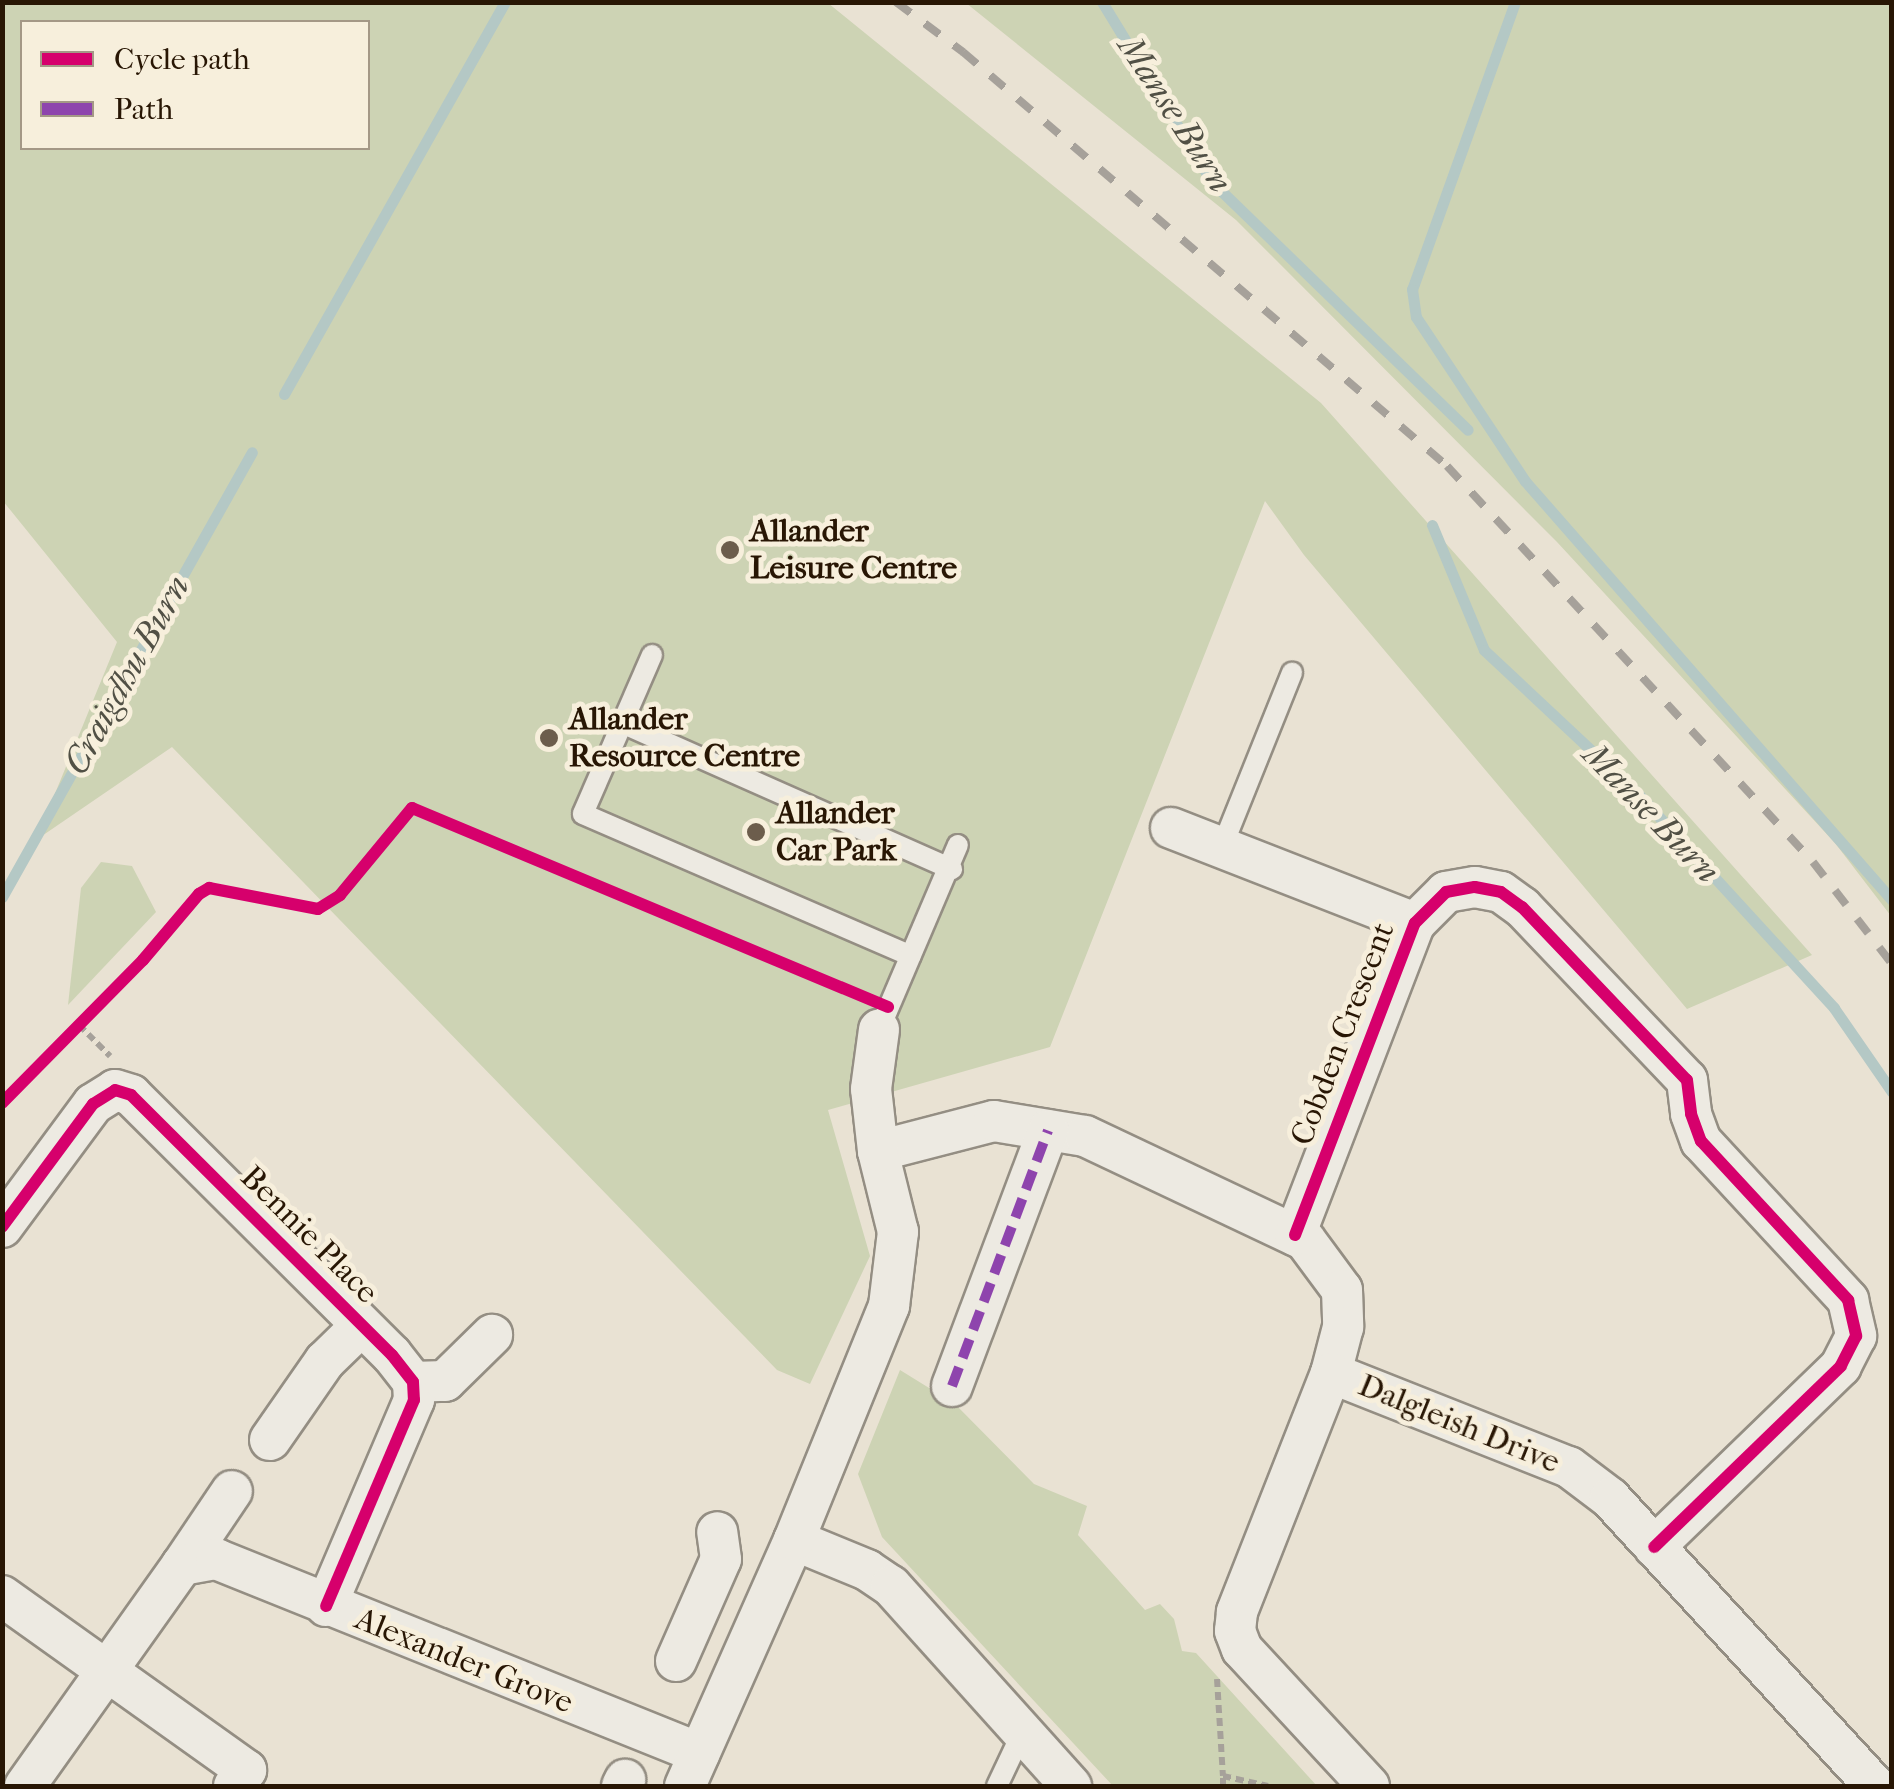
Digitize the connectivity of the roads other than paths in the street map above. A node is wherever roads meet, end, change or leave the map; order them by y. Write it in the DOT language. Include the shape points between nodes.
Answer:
graph roads {
  1 [pos="652,655"];
  2 [pos="1292,672"];
  3 [pos="622,723"];
  4 [pos="1171,828"];
  5 [pos="958,845"];
  6 [pos="1222,847"];
  7 [pos="952,868"];
  8 [pos="1415,923"];
  9 [pos="912,956"];
  10 [pos="879,1030"];
  11 [pos="1048,1130"];
  12 [pos="878,1151"];
  13 [pos="2,1227"];
  14 [pos="1295,1235"];
  15 [pos="362,1326"];
  16 [pos="492,1335"];
  17 [pos="1331,1373"];
  18 [pos="414,1382"];
  19 [pos="952,1386"];
  20 [pos="270,1440"];
  21 [pos="232,1491"];
  22 [pos="794,1540"];
  23 [pos="1654,1547"];
  24 [pos="182,1565"];
  25 [pos="776,1582"];
  26 [pos="2,1596"];
  27 [pos="326,1606"];
  28 [pos="676,1661"];
  29 [pos="105,1670"];
  30 [pos="1022,1732"];
  31 [pos="692,1770"];
  32 [pos="25,1786"];
  33 [pos="234,1786"];
  34 [pos="997,1786"];
  35 [pos="1071,1786"];
  36 [pos="1369,1786"];
  37 [pos="1876,1786"];
  1 -- 3 [label="lane"];
  2 -- 6 [label="lane"];
  3 -- 7 [label="lane"];
  3 -- 9 [label="lane" via="583,814"];
  4 -- 6 [label="street"];
  5 -- 7 [label="lane"];
  6 -- 8 [label="street"];
  7 -- 9 [label="lane"];
  8 -- 14 [label="street, Cobden Crescent"];
  8 -- 23 [label="street, Cobden Crescent" via="1446,892 1475,887 1500,892 1522,907 1687,1080 1701,1141 1848,1300 1856,1336 1840,1366"];
  9 -- 10 [label="lane"];
  10 -- 12 [label="street, Alexander Grove" via="872,1089"];
  11 -- 12 [label="street, Dalgleish Drive" via="994,1120"];
  11 -- 14 [label="street, Dalgleish Drive" via="1085,1136"];
  11 -- 19 [label="street"];
  12 -- 22 [label="street, Alexander Grove" via="898,1232 889,1306"];
  13 -- 15 [label="street, Bennie Place" via="93,1104 115,1090 132,1095"];
  14 -- 17 [label="street, Dalgleish Drive" via="1342,1290 1343,1328"];
  15 -- 18 [label="street, Bennie Place"];
  15 -- 20 [label="street" via="325,1362"];
  16 -- 18 [label="street" via="445,1381"];
  17 -- 23 [label="street, Dalgleish Drive" via="1569,1467 1610,1498"];
  17 -- 36 [label="street" via="1236,1612 1235,1631 1242,1650"];
  18 -- 27 [label="street" via="414,1400"];
  21 -- 24 [label="street"];
  22 -- 25 [label="street, Alexander Grove"];
  22 -- 30 [label="street" via="890,1586"];
  23 -- 37 [label="street, Dalgleish Drive"];
  24 -- 27 [label="street, Alexander Grove" via="216,1559"];
  24 -- 29 [label="street"];
  25 -- 28 [label="street" via="719,1546"];
  25 -- 31 [label="street, Alexander Grove"];
  26 -- 29 [label="street"];
  27 -- 31 [label="street, Alexander Grove"];
  29 -- 32 [label="street"];
  29 -- 33 [label="street" via="246,1770"];
  30 -- 34 [label="lane"];
  30 -- 35 [label="street"];
}
